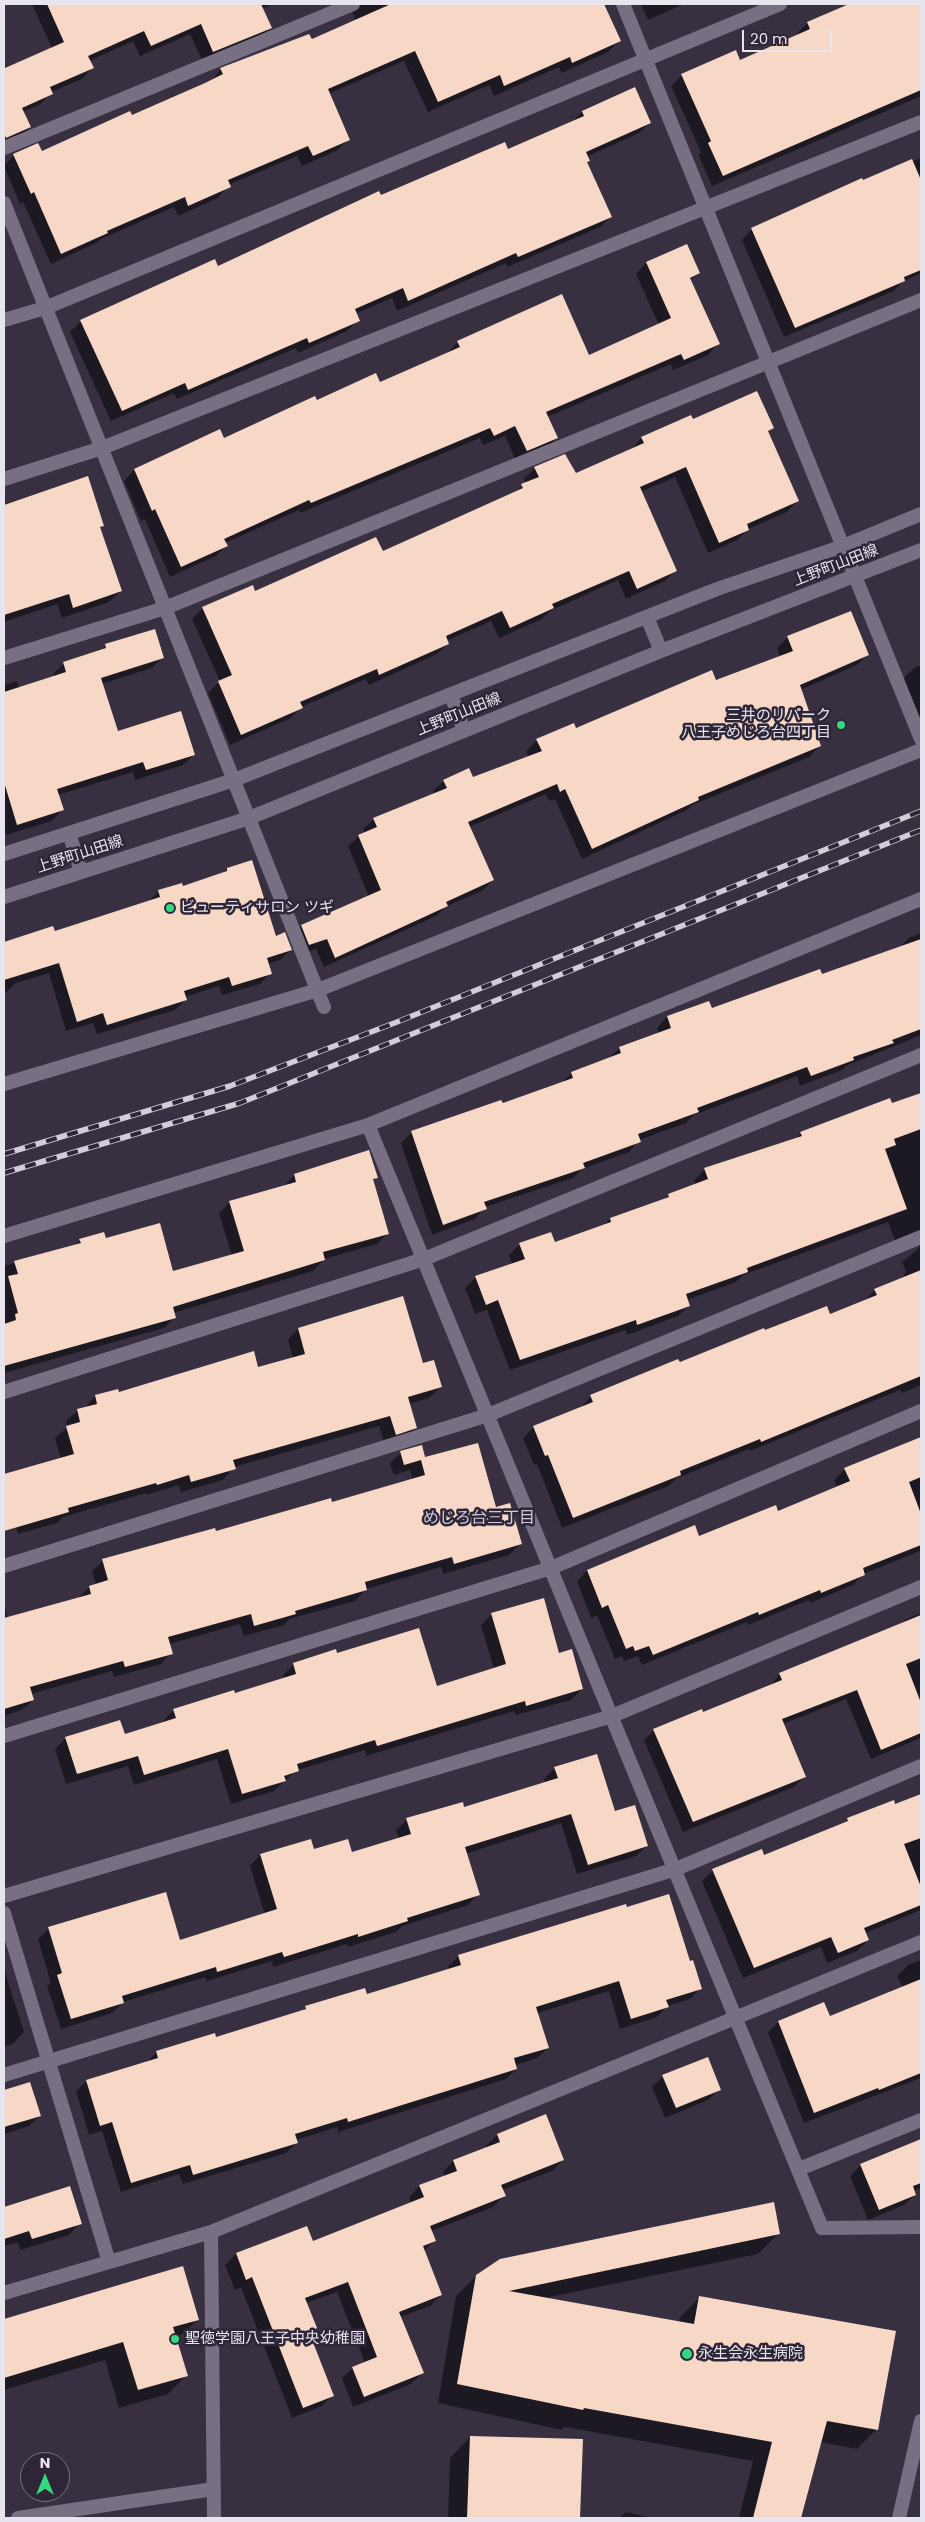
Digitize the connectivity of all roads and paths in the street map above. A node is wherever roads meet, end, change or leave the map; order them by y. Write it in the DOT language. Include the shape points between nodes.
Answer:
graph roads {
  1 [pos="353,4"];
  2 [pos="623,4"];
  3 [pos="780,4"];
  4 [pos="646,60"];
  5 [pos="921,122"];
  6 [pos="4,148"];
  7 [pos="4,203"];
  8 [pos="706,208"];
  9 [pos="921,300"];
  10 [pos="46,308"];
  11 [pos="4,320"];
  12 [pos="769,362"];
  13 [pos="102,448"];
  14 [pos="4,479"];
  15 [pos="921,514"];
  16 [pos="843,546"];
  17 [pos="921,550"];
  18 [pos="856,576"];
  19 [pos="166,608"];
  20 [pos="646,617"];
  21 [pos="661,650"];
  22 [pos="4,658"];
  23 [pos="451,695"];
  24 [pos="464,731"];
  25 [pos="921,739"];
  26 [pos="921,750"];
  27 [pos="234,780"];
  28 [pos="250,818"];
  29 [pos="69,833"];
  30 [pos="4,854"];
  31 [pos="81,872"];
  32 [pos="4,897"];
  33 [pos="921,899"];
  34 [pos="318,990"];
  35 [pos="324,1007"];
  36 [pos="921,1055"];
  37 [pos="4,1084"];
  38 [pos="368,1125"];
  39 [pos="4,1236"];
  40 [pos="921,1238"];
  41 [pos="424,1259"];
  42 [pos="4,1392"];
  43 [pos="921,1411"];
  44 [pos="488,1415"];
  45 [pos="4,1566"];
  46 [pos="551,1568"];
  47 [pos="921,1587"];
  48 [pos="612,1716"];
  49 [pos="4,1736"];
  50 [pos="921,1766"];
  51 [pos="676,1869"];
  52 [pos="4,1896"];
  53 [pos="4,1913"];
  54 [pos="921,1942"];
  55 [pos="737,2018"];
  56 [pos="48,2061"];
  57 [pos="4,2075"];
  58 [pos="921,2120"];
  59 [pos="799,2169"];
  60 [pos="921,2227"];
  61 [pos="211,2232"];
  62 [pos="108,2262"];
  63 [pos="4,2293"];
  64 [pos="921,2421"];
  65 [pos="214,2489"];
  66 [pos="18,2518"];
  67 [pos="214,2518"];
  68 [pos="899,2518"];
  1 -- 6 [label="street"];
  2 -- 4 [label="street"];
  3 -- 4 [label="street"];
  4 -- 8 [label="street"];
  4 -- 10 [label="street"];
  5 -- 8 [label="street"];
  7 -- 10 [label="street"];
  8 -- 12 [label="street"];
  8 -- 13 [label="street"];
  9 -- 12 [label="street"];
  10 -- 11 [label="street"];
  10 -- 13 [label="street"];
  12 -- 16 [label="street"];
  12 -- 19 [label="street"];
  13 -- 14 [label="street"];
  13 -- 19 [label="street"];
  15 -- 16 [label="street, 上野町山田線"];
  16 -- 18 [label="street"];
  16 -- 20 [label="street, 上野町山田線"];
  17 -- 18 [label="street, 上野町山田線"];
  18 -- 21 [label="street, 上野町山田線"];
  18 -- 25 [label="street"];
  19 -- 22 [label="street"];
  19 -- 27 [label="street"];
  20 -- 21 [label="street"];
  20 -- 23 [label="street, 上野町山田線"];
  21 -- 24 [label="street, 上野町山田線"];
  23 -- 24 [label="street"];
  23 -- 27 [label="street, 上野町山田線"];
  24 -- 28 [label="street, 上野町山田線"];
  26 -- 34 [label="street"];
  27 -- 28 [label="street"];
  27 -- 29 [label="street, 上野町山田線"];
  28 -- 31 [label="street, 上野町山田線"];
  28 -- 34 [label="street"];
  29 -- 30 [label="street, 上野町山田線"];
  29 -- 31 [label="street"];
  31 -- 32 [label="street, 上野町山田線"];
  33 -- 38 [label="street"];
  34 -- 35 [label="street"];
  34 -- 37 [label="street"];
  36 -- 41 [label="street"];
  38 -- 39 [label="street"];
  38 -- 41 [label="street"];
  40 -- 44 [label="street"];
  41 -- 42 [label="street"];
  41 -- 44 [label="street"];
  43 -- 46 [label="street"];
  44 -- 45 [label="street"];
  44 -- 46 [label="street"];
  46 -- 48 [label="street"];
  46 -- 49 [label="street"];
  47 -- 48 [label="street"];
  48 -- 51 [label="street"];
  48 -- 52 [label="street"];
  50 -- 51 [label="street"];
  51 -- 55 [label="street"];
  51 -- 56 [label="street"];
  53 -- 56 [label="street"];
  54 -- 55 [label="street"];
  55 -- 59 [label="street"];
  55 -- 61 [label="street"];
  56 -- 57 [label="street"];
  56 -- 62 [label="street"];
  58 -- 59 [label="street"];
  59 -- 60 [label="street" via="822,2228"];
  61 -- 62 [label="street"];
  61 -- 65 [label="street"];
  62 -- 63 [label="street"];
  64 -- 68 [label="street"];
  65 -- 66 [label="street"];
  65 -- 67 [label="street"];
}
